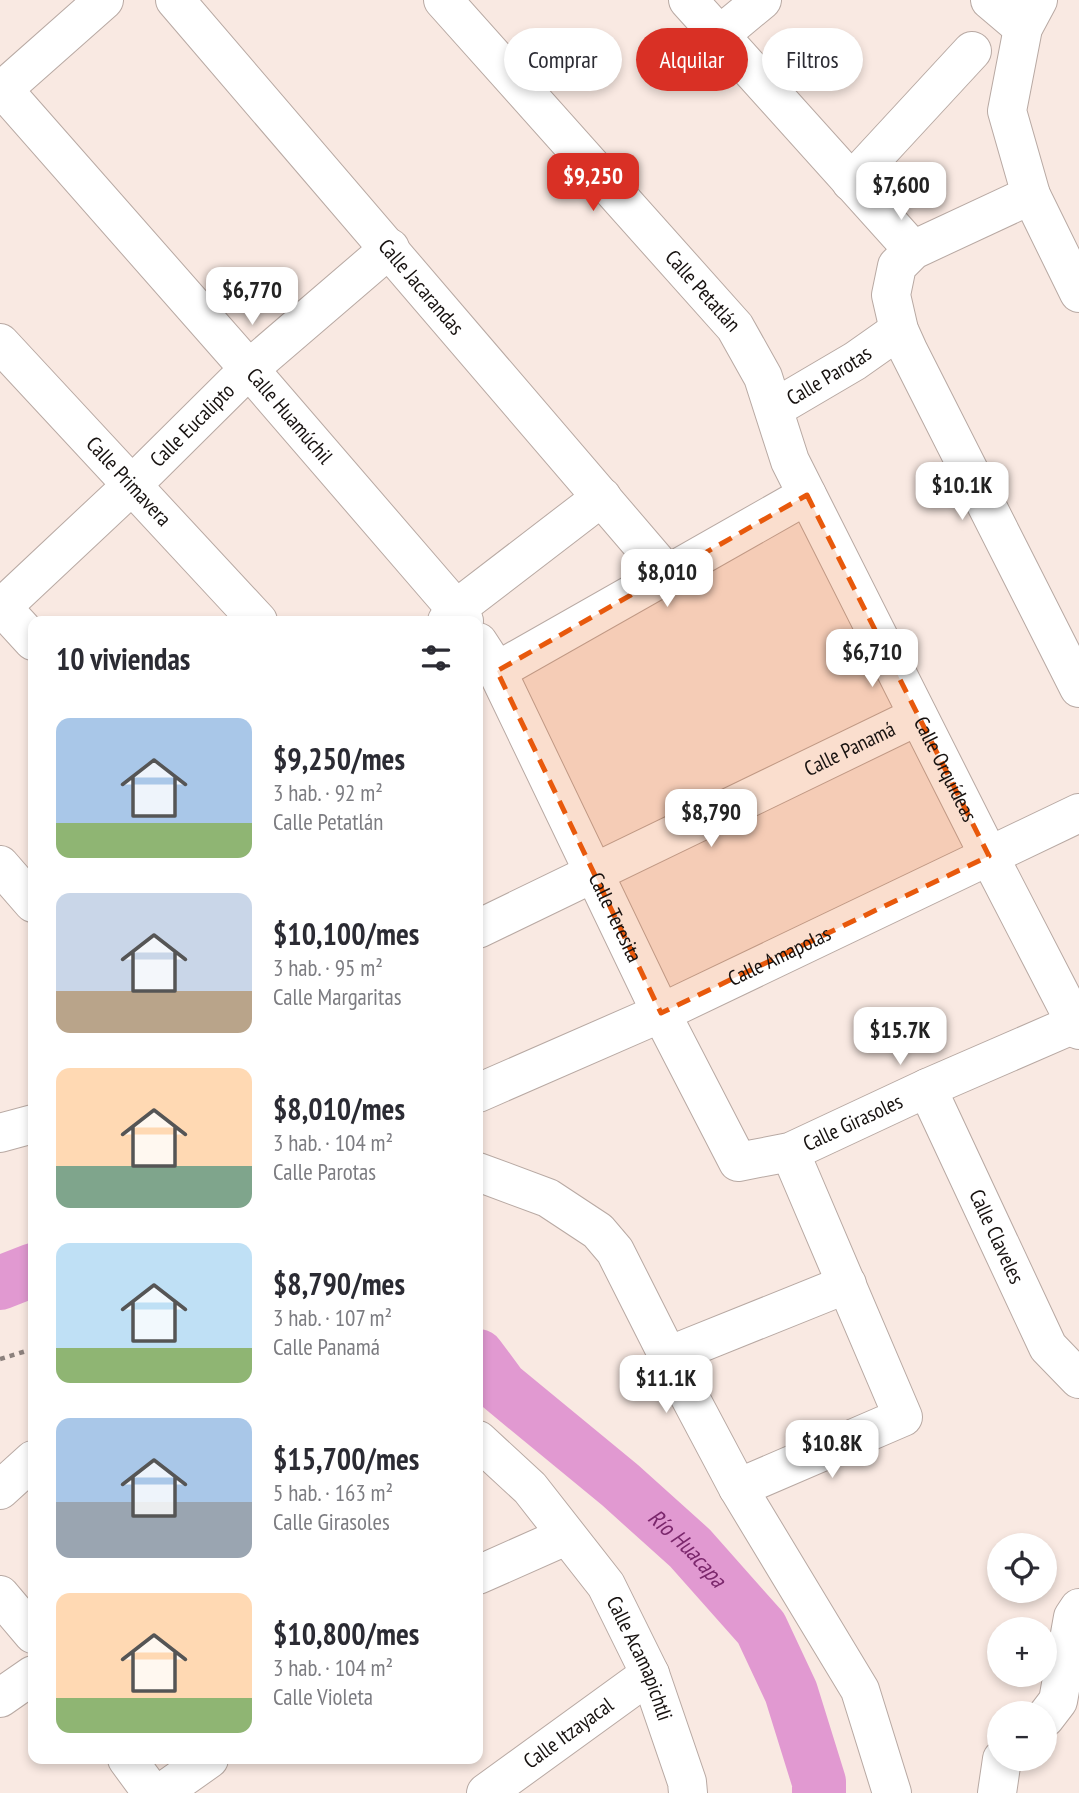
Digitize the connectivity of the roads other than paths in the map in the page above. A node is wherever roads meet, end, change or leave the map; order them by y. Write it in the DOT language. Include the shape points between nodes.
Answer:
graph roads {
  1 [pos="104,0"];
  2 [pos="175,0"];
  3 [pos="443,0"];
  4 [pos="688,0"];
  5 [pos="762,0"];
  6 [pos="990,0"];
  7 [pos="1031,14"];
  8 [pos="715,28"];
  9 [pos="728,28"];
  10 [pos="972,51"];
  11 [pos="748,65"];
  12 [pos="1,89"];
  13 [pos="851,182"];
  14 [pos="1031,195"];
  15 [pos="390,248"];
  16 [pos="913,250"];
  17 [pos="1079,293"];
  18 [pos="899,330"];
  19 [pos="0,344"];
  20 [pos="249,369"];
  21 [pos="775,408"];
  22 [pos="131,486"];
  23 [pos="807,495"];
  24 [pos="602,497"];
  25 [pos="667,574"];
  26 [pos="1,607"];
  27 [pos="253,616"];
  28 [pos="455,616"];
  29 [pos="457,616"];
  30 [pos="28,636"];
  31 [pos="487,657"];
  32 [pos="1079,688"];
  33 [pos="918,716"];
  34 [pos="1079,813"];
  35 [pos="989,856"];
  36 [pos="0,865"];
  37 [pos="594,873"];
  38 [pos="28,897"];
  39 [pos="483,927"];
  40 [pos="661,1013"];
  41 [pos="1078,1025"];
  42 [pos="926,1088"];
  43 [pos="483,1091"];
  44 [pos="790,1152"];
  45 [pos="738,1162"];
  46 [pos="483,1174"];
  47 [pos="847,1284"];
  48 [pos="668,1356"];
  49 [pos="1079,1379"];
  50 [pos="483,1445"];
  51 [pos="28,1465"];
  52 [pos="738,1488"];
  53 [pos="0,1490"];
  54 [pos="566,1536"];
  55 [pos="483,1574"];
  56 [pos="0,1595"];
  57 [pos="1079,1608"];
  58 [pos="28,1628"];
  59 [pos="650,1674"];
  60 [pos="28,1678"];
  61 [pos="0,1698"];
  62 [pos="1057,1701"];
  63 [pos="131,1764"];
  64 [pos="202,1764"];
  65 [pos="1000,1771"];
  66 [pos="152,1793"];
  67 [pos="162,1793"];
  68 [pos="486,1793"];
  69 [pos="688,1793"];
  70 [pos="892,1793"];
  71 [pos="997,1793"];
  1 -- 12 [label="street"];
  2 -- 15 [label="street, Calle Jacarandas"];
  3 -- 21 [label="street, Calle Petatlán" via="734,327"];
  4 -- 8 [label="street"];
  5 -- 9 [label="street"];
  6 -- 7 [label="street"];
  7 -- 14 [label="street" via="1007,111"];
  10 -- 13 [label="street"];
  11 -- 13 [label="street"];
  12 -- 20 [label="street, Calle Huamúchil"];
  13 -- 16 [label="street"];
  14 -- 16 [label="street"];
  14 -- 17 [label="street"];
  15 -- 20 [label="street, Calle Eucalipto"];
  15 -- 24 [label="street, Calle Jacarandas"];
  16 -- 18 [label="street" via="897,265 891,295"];
  18 -- 21 [label="street, Calle Parotas"];
  18 -- 32 [label="street"];
  19 -- 22 [label="street, Calle Primavera"];
  20 -- 22 [label="street, Calle Eucalipto"];
  20 -- 28 [label="street, Calle Huamúchil"];
  21 -- 23 [label="street, Calle Parotas" via="790,461"];
  22 -- 26 [label="street, Calle Eucalipto"];
  22 -- 27 [label="street, Calle Primavera"];
  23 -- 25 [label="street"];
  23 -- 33 [label="street, Calle Orquídeas"];
  24 -- 25 [label="street, Calle Jacarandas"];
  24 -- 29 [label="street, Calle Huamúchil"];
  25 -- 31 [label="street"];
  26 -- 30 [label="street"];
  31 -- 37 [label="street, Calle Teresita"];
  33 -- 35 [label="street, Calle Orquídeas"];
  33 -- 37 [label="street, Calle Panamá"];
  34 -- 35 [label="street, Calle Amapolas"];
  35 -- 40 [label="street, Calle Amapolas"];
  35 -- 41 [label="street, Calle Orquídeas"];
  36 -- 38 [label="street"];
  37 -- 39 [label="street, Calle Panamá"];
  37 -- 40 [label="street, Calle Teresita"];
  40 -- 43 [label="street, Calle Amapolas"];
  40 -- 45 [label="street, Calle Teresita"];
  41 -- 42 [label="street, Calle Girasoles"];
  42 -- 44 [label="street, Calle Girasoles"];
  42 -- 49 [label="street, Calle Claveles" via="1048,1348"];
  44 -- 45 [label="street, Calle Girasoles"];
  44 -- 47 [label="street"];
  46 -- 48 [label="street" via="548,1198 598,1231 615,1251"];
  47 -- 48 [label="street"];
  47 -- 52 [label="street" via="903,1417"];
  48 -- 52 [label="street"];
  50 -- 54 [label="street, Calle Acamapichtli" via="530,1489"];
  51 -- 53 [label="street"];
  52 -- 70 [label="street" via="860,1690"];
  54 -- 55 [label="street"];
  54 -- 59 [label="street, Calle Acamapichtli" via="606,1585"];
  56 -- 58 [label="street"];
  57 -- 62 [label="street" via="1073,1617"];
  59 -- 68 [label="street, Calle Itzayacal"];
  59 -- 69 [label="street, Calle Acamapichtli"];
  60 -- 61 [label="street"];
  63 -- 66 [label="street"];
  64 -- 67 [label="street"];
  65 -- 71 [label="street"];
}
